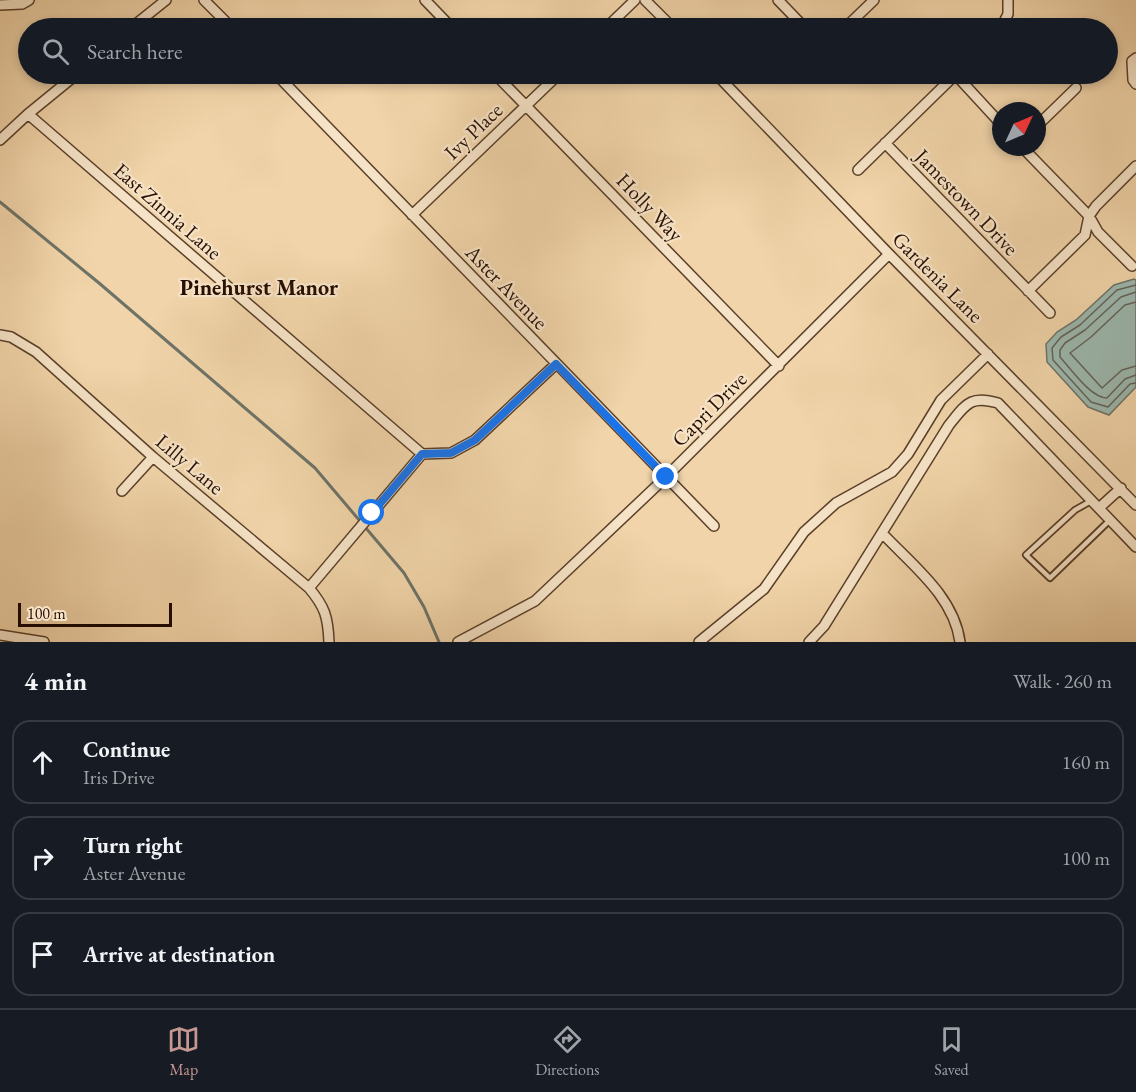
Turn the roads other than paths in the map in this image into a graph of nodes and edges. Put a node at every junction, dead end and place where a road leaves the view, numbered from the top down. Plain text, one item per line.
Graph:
1 (166, 0) edge
2 (204, 0) edge
3 (425, 0) edge
4 (636, 0) edge
5 (645, 0) edge
6 (778, 0) edge
7 (874, 0) edge
8 (1008, 0) edge
9 (25, 2) edge
10 (0, 5) edge
11 (144, 18) edge
12 (222, 18) edge
13 (442, 18) edge
14 (617, 18) edge
15 (663, 18) edge
16 (795, 18) edge
17 (855, 18) edge
18 (1006, 18) edge
19 (1136, 58) edge
20 (65, 84) edge
21 (286, 84) edge
22 (505, 84) edge
23 (549, 84) edge
24 (726, 84) edge
25 (946, 84) edge
26 (965, 84) edge
27 (1136, 84) edge
28 (1076, 88) dead end
29 (526, 106) junction
30 (28, 114) junction
31 (992, 114) edge
32 (1046, 117) edge
33 (0, 140) edge
34 (885, 143) junction
35 (1031, 156) edge
36 (1136, 166) edge
37 (858, 170) dead end
38 (412, 215) junction
39 (1089, 216) junction
40 (889, 254) junction
41 (1132, 266) dead end
42 (1028, 291) junction
43 (1050, 313) dead end
44 (0, 336) edge
45 (988, 354) junction
46 (556, 364) junction
47 (779, 366) junction
48 (422, 454) junction
49 (153, 457) junction
50 (666, 477) junction
51 (1121, 488) junction
52 (122, 491) dead end
53 (1095, 504) junction
54 (1136, 505) edge
55 (1110, 520) junction
56 (714, 526) dead end
57 (882, 533) junction
58 (1136, 547) edge
59 (309, 588) junction
60 (0, 635) edge
61 (44, 642) edge
62 (329, 642) edge
63 (458, 642) edge
64 (699, 642) edge
65 (809, 642) edge
66 (960, 642) edge

1 - 11 street
2 - 12 street
3 - 13 street
4 - 14 street
5 - 15 street
6 - 16 street
7 - 17 street
8 - 18 street
9 - 10 street
19 - 27 street
20 - 30 street
21 - 38 street, Aster Avenue
22 - 29 street, Holly Way
23 - 29 street, Ivy Place
24 - 40 street, Gardenia Lane
25 - 34 street
26 - 31 street
28 - 32 street
29 - 38 street, Ivy Place
29 - 47 street, Holly Way
30 - 33 street
30 - 48 street, East Zinnia Lane
34 - 37 street, Jamestown Drive
34 - 42 street, Jamestown Drive
35 - 39 street
36 - 39 street
38 - 46 street, Aster Avenue
39 - 41 street
39 - 42 street
40 - 45 street, Gardenia Lane
40 - 47 street, Capri Drive
42 - 43 street, Jamestown Drive
44 - 49 street, Lilly Lane
45 - 51 street, Gardenia Lane
45 - 64 street
46 - 48 street
46 - 50 street, Aster Avenue
47 - 50 street, Capri Drive
48 - 59 street
49 - 52 street
49 - 59 street, Lilly Lane
50 - 56 street, Aster Avenue
50 - 63 street, Capri Drive
51 - 53 street
51 - 54 street, Gardenia Lane
53 - 55 street
53 - 55 lane
53 - 57 street
55 - 58 street
57 - 65 street
57 - 66 street
59 - 62 street, Lilly Lane
60 - 61 street

